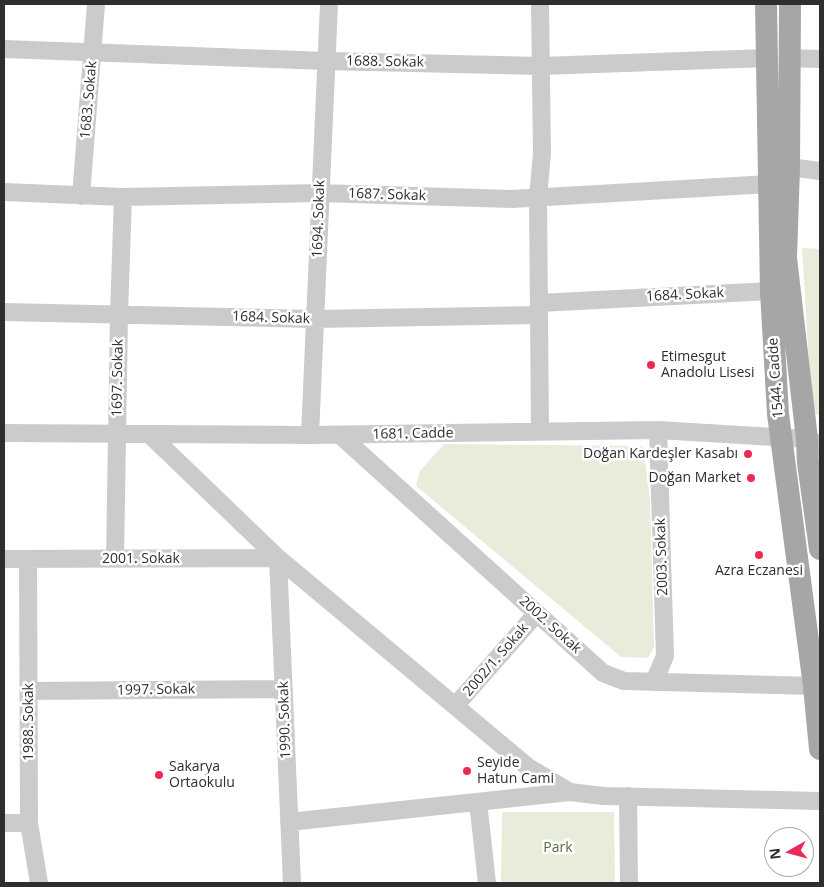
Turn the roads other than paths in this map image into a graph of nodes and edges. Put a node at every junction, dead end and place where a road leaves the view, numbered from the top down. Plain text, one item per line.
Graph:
1 (96, 4) edge
2 (329, 4) edge
3 (540, 4) edge
4 (766, 4) edge
5 (790, 4) edge
6 (4, 49) edge
7 (93, 52) junction
8 (767, 58) junction
9 (790, 58) junction
10 (820, 59) edge
11 (326, 61) junction
12 (541, 66) junction
13 (789, 167) junction
14 (820, 171) edge
15 (769, 184) junction
16 (4, 192) edge
17 (320, 193) junction
18 (81, 196) junction
19 (123, 197) junction
20 (538, 198) junction
21 (771, 290) junction
22 (539, 309) junction
23 (4, 312) edge
24 (119, 314) junction
25 (315, 319) junction
26 (658, 430) junction
27 (540, 432) junction
28 (4, 433) edge
29 (117, 434) junction
30 (149, 434) junction
31 (310, 435) junction
32 (340, 435) junction
33 (780, 437) junction
34 (814, 442) edge
35 (820, 549) edge
36 (278, 558) junction
37 (4, 559) edge
38 (115, 559) junction
39 (28, 560) junction
40 (537, 613) junction
41 (654, 682) junction
42 (814, 686) junction
43 (284, 689) junction
44 (29, 691) junction
45 (455, 706) junction
46 (820, 749) edge
47 (570, 792) junction
48 (628, 796) junction
49 (820, 801) edge
50 (478, 802) junction
51 (289, 822) junction
52 (4, 823) edge
53 (29, 823) junction
54 (39, 883) edge
55 (292, 883) edge
56 (487, 883) edge
57 (629, 883) edge

1 - 7 street, 1683. Sokak
2 - 11 street, 1694. Sokak
3 - 12 street
4 - 8 main road, 1544. Cadde
5 - 9 main road, 1544. Cadde
6 - 7 street, 1688. Sokak
7 - 11 street, 1688. Sokak
7 - 18 street, 1683. Sokak
8 - 12 street, 1688. Sokak
8 - 15 main road, 1544. Cadde
9 - 10 street
9 - 13 main road, 1544. Cadde
11 - 12 street, 1688. Sokak
11 - 17 street, 1694. Sokak
12 - 20 street
13 - 14 street
13 - 34 main road, 1544. Cadde
15 - 20 street, 1687. Sokak
15 - 21 main road, 1544. Cadde
16 - 18 street, 1687. Sokak
17 - 19 street, 1687. Sokak
17 - 20 street, 1687. Sokak
17 - 25 street, 1694. Sokak
18 - 19 street, 1687. Sokak
19 - 24 street, 1697. Sokak
20 - 22 street
21 - 22 street, 1684. Sokak
21 - 33 main road, 1544. Cadde
22 - 25 street, 1684. Sokak
22 - 27 street
23 - 24 street, 1684. Sokak
24 - 25 street, 1684. Sokak
24 - 29 street, 1697. Sokak
25 - 31 street, 1694. Sokak
26 - 27 street, 1681. Cadde
26 - 33 street, 1681. Cadde
26 - 41 street, 2003. Sokak
27 - 32 street, 1681. Cadde
28 - 29 street, 1681. Cadde
29 - 30 street, 1681. Cadde
29 - 38 street, 1697. Sokak
30 - 31 street, 1681. Cadde
30 - 36 street
31 - 32 street, 1681. Cadde
32 - 40 street, 2002. Sokak
33 - 34 street, 1681. Cadde
33 - 42 main road, 1544. Cadde
34 - 35 main road, 1544. Cadde
36 - 38 street, 2001. Sokak
36 - 43 street, 1990. Sokak
36 - 45 street
37 - 39 street, 2001. Sokak
38 - 39 street, 2001. Sokak
39 - 44 street, 1988. Sokak
40 - 41 street, 2002. Sokak
40 - 45 street, 2002/1. Sokak
41 - 42 street, 2002. Sokak
42 - 46 main road, 1544. Cadde
43 - 44 street, 1997. Sokak
43 - 51 street, 1990. Sokak
44 - 53 street, 1988. Sokak
45 - 47 street
47 - 48 street
47 - 50 street
48 - 49 street
48 - 57 street
50 - 51 street
50 - 56 street
51 - 55 street, 1990. Sokak
52 - 53 street
53 - 54 street, 1988. Sokak

